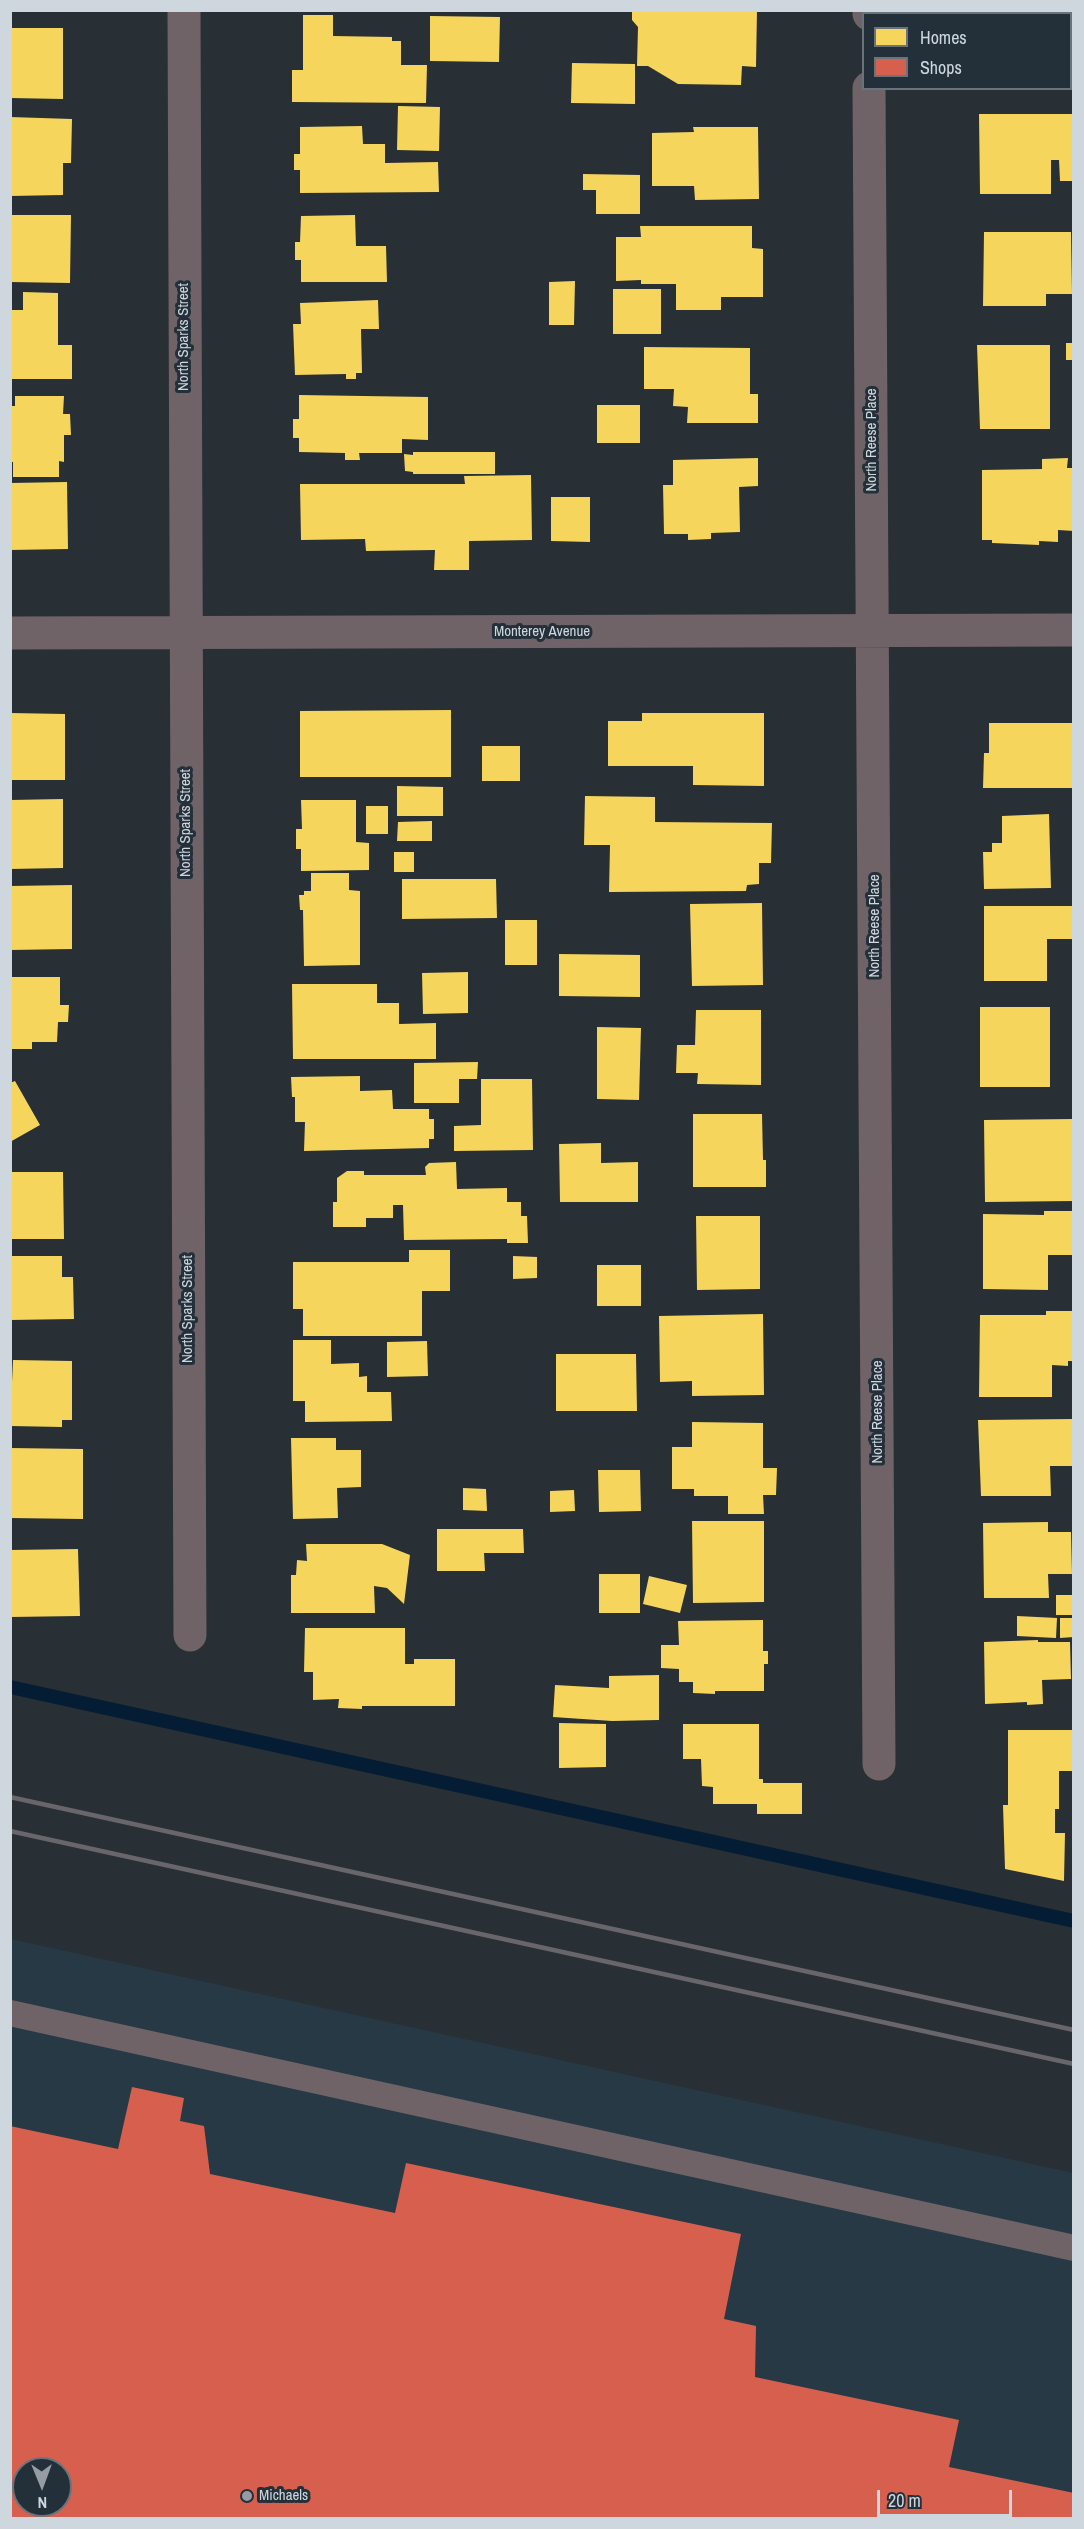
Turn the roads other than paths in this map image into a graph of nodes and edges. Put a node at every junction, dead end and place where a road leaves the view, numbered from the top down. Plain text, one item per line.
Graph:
1 (184, 10) edge
2 (869, 90) edge
3 (873, 630) junction
4 (1074, 630) edge
5 (10, 633) edge
6 (185, 634) junction
7 (190, 1635) dead end
8 (879, 1764) dead end
9 (10, 2013) edge
10 (1074, 2247) edge

1 - 6 street, North Sparks Street
2 - 3 street, North Reese Place
3 - 4 street, Monterey Avenue
3 - 6 street, Monterey Avenue
3 - 8 street, North Reese Place
5 - 6 street, Monterey Avenue
6 - 7 street, North Sparks Street
9 - 10 lane

